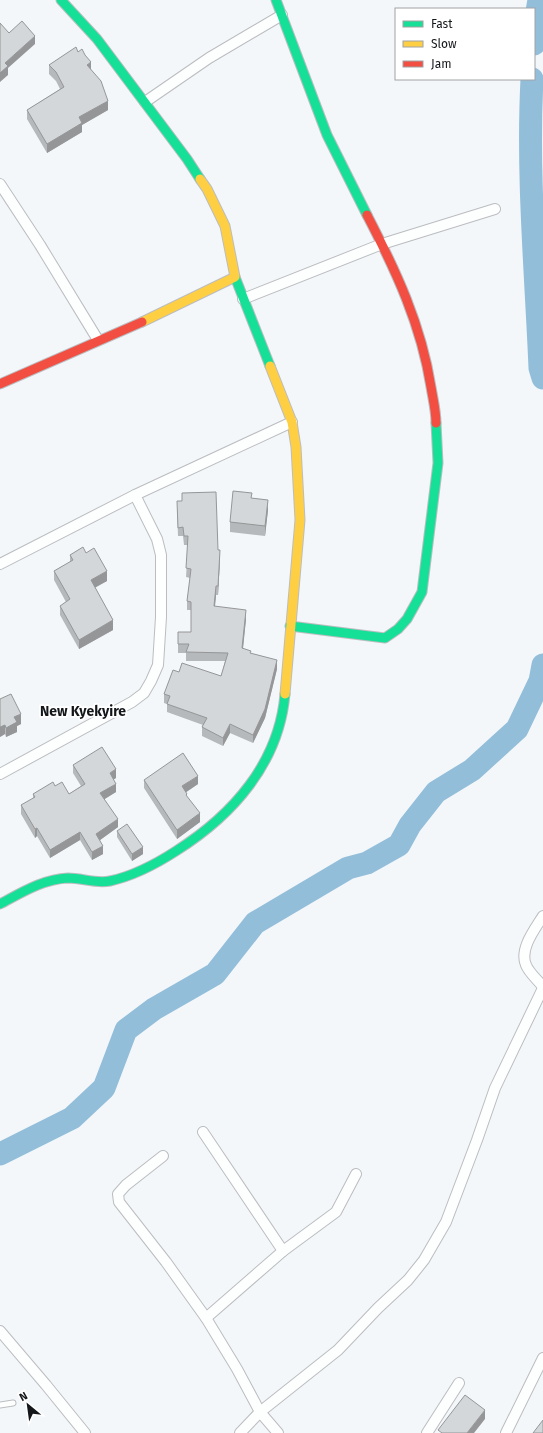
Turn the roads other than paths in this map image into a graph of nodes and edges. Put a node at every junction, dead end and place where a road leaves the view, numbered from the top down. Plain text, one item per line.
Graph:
1 (61, 0) edge
2 (276, 0) edge
3 (282, 15) junction
4 (145, 102) junction
5 (0, 185) edge
6 (495, 209) dead end
7 (382, 244) junction
8 (235, 277) junction
9 (243, 299) junction
10 (98, 340) junction
11 (0, 384) edge
12 (292, 422) junction
13 (135, 495) junction
14 (0, 564) edge
15 (290, 626) junction
16 (0, 774) edge
17 (0, 904) edge
18 (543, 916) edge
19 (543, 988) edge
20 (203, 1132) dead end
21 (163, 1156) dead end
22 (356, 1174) dead end
23 (283, 1251) junction
24 (206, 1318) junction
25 (0, 1332) edge
26 (543, 1358) edge
27 (459, 1383) dead end
28 (13, 1403) dead end
29 (0, 1405) edge
30 (260, 1412) junction
31 (85, 1433) edge
32 (240, 1433) edge
33 (278, 1433) edge
34 (427, 1433) edge
35 (506, 1433) edge

1 - 4 street
2 - 3 street
3 - 4 street
3 - 7 street
4 - 8 street
5 - 10 street
6 - 7 street
7 - 9 street
7 - 15 street
8 - 9 street
8 - 10 street
9 - 12 street
10 - 11 street
12 - 13 street
12 - 15 street
13 - 14 street
13 - 16 street
15 - 17 street
18 - 19 street
19 - 30 street
20 - 23 street
21 - 24 street
22 - 23 street
23 - 24 street
24 - 30 street
25 - 31 street
26 - 35 street
27 - 34 street
28 - 29 lane
30 - 32 street
30 - 33 street

